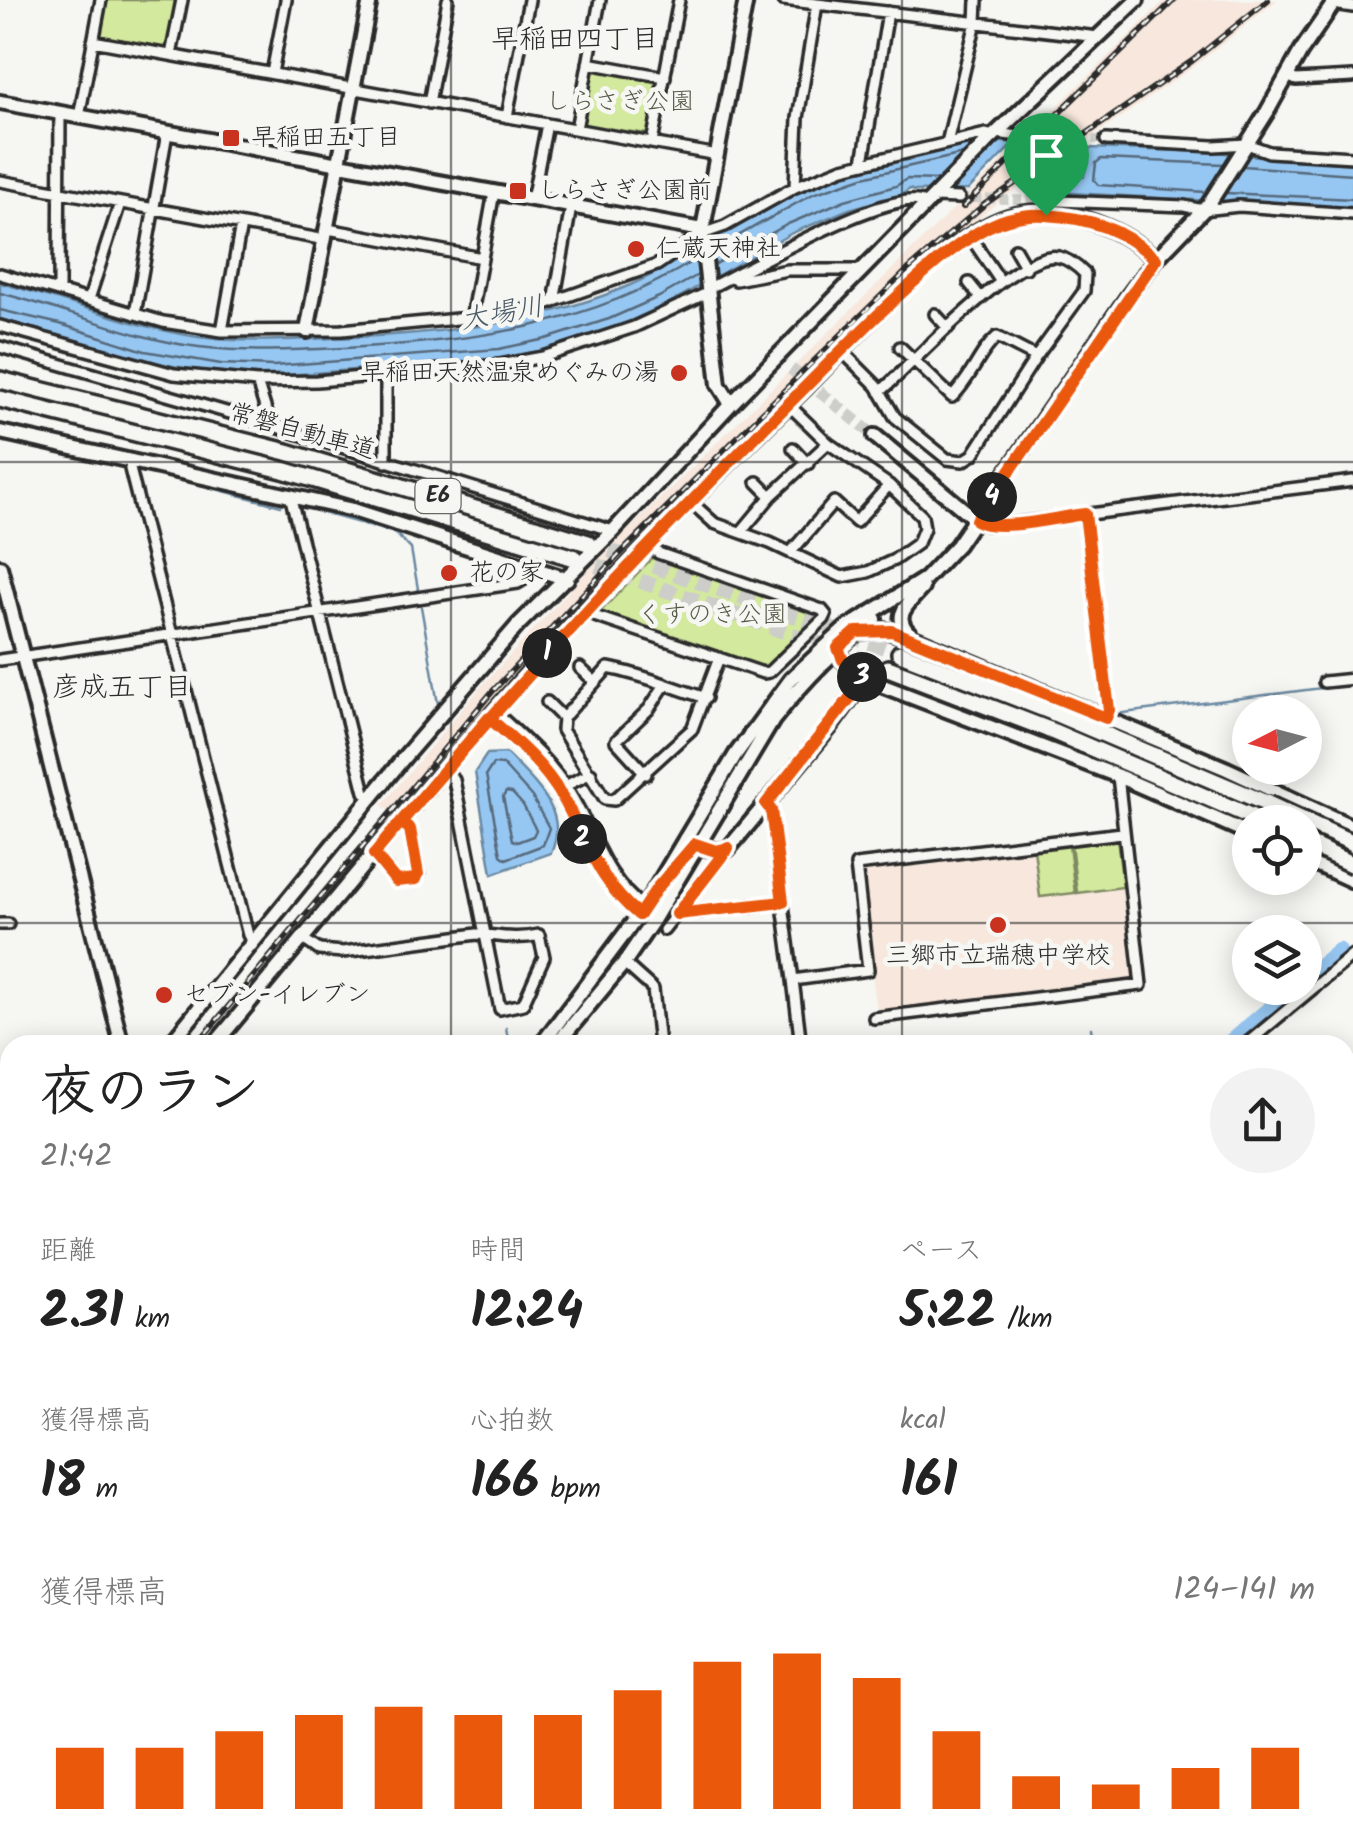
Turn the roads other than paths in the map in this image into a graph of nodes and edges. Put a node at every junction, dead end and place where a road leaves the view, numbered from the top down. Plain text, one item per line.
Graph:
1 (101, 0) edge
2 (182, 0) edge
3 (286, 0) edge
4 (370, 0) edge
5 (448, 0) edge
6 (529, 0) edge
7 (600, 0) edge
8 (679, 0) edge
9 (746, 0) edge
10 (783, 0) edge
11 (977, 0) edge
12 (1137, 0) edge
13 (1334, 2) edge
14 (817, 4) junction
15 (1353, 7) edge
16 (888, 12) junction
17 (976, 22) junction
18 (1100, 37) junction
19 (92, 42) junction
20 (172, 55) junction
21 (588, 63) junction
22 (272, 74) junction
23 (1287, 76) junction
24 (665, 77) junction
25 (1353, 77) edge
26 (353, 89) junction
27 (0, 102) edge
28 (429, 103) junction
29 (60, 114) junction
30 (508, 116) junction
31 (78, 117) junction
32 (546, 124) junction
33 (576, 129) junction
34 (167, 133) junction
35 (993, 136) junction
36 (1025, 137) tunnel mouth
37 (1106, 140) tunnel mouth
38 (652, 143) junction
39 (947, 143) junction
40 (1245, 148) junction
41 (716, 155) junction
42 (1353, 157) edge
43 (863, 162) junction
44 (339, 164) junction
45 (0, 181) edge
46 (795, 187) junction
47 (59, 192) junction
48 (494, 192) junction
49 (933, 198) junction
50 (959, 198) tunnel mouth
51 (532, 200) junction
52 (1059, 201) tunnel mouth
53 (120, 202) junction
54 (571, 207) junction
55 (1205, 208) junction
56 (154, 209) junction
57 (1353, 214) edge
58 (241, 225) junction
59 (326, 235) junction
60 (702, 235) junction
61 (970, 236) junction
62 (1015, 249) dead end
63 (482, 258) junction
64 (1156, 259) junction
65 (1026, 268) junction
66 (862, 270) junction
67 (0, 274) edge
68 (724, 282) junction
69 (1001, 282) junction
70 (969, 283) dead end
71 (707, 289) junction
72 (59, 290) junction
73 (981, 298) junction
74 (89, 300) junction
75 (554, 302) junction
76 (135, 314) junction
77 (935, 314) dead end
78 (471, 319) junction
79 (0, 326) edge
80 (948, 328) junction
81 (222, 331) junction
82 (308, 331) junction
83 (0, 347) edge
84 (900, 347) dead end
85 (842, 351) junction
86 (100, 353) junction
87 (778, 358) junction
88 (1036, 358) junction
89 (914, 360) junction
90 (791, 369) tunnel mouth
91 (104, 375) junction
92 (386, 377) junction
93 (0, 380) edge
94 (257, 382) junction
95 (880, 392) junction
96 (0, 399) edge
97 (732, 404) junction
98 (788, 404) junction
99 (272, 426) junction
100 (0, 432) edge
101 (875, 436) tunnel mouth
102 (828, 443) junction
103 (793, 448) dead end
104 (132, 460) junction
105 (386, 462) junction
106 (808, 464) junction
107 (1353, 481) edge
108 (757, 482) dead end
109 (888, 485) junction
110 (290, 495) junction
111 (770, 496) junction
112 (691, 502) junction
113 (1085, 514) junction
114 (976, 520) junction
115 (614, 531) junction
116 (742, 532) junction
117 (588, 543) tunnel mouth
118 (649, 545) junction
119 (958, 545) junction
120 (791, 552) junction
121 (575, 558) tunnel mouth
122 (530, 565) junction
123 (0, 567) edge
124 (567, 578) junction
125 (922, 588) junction
126 (588, 609) junction
127 (318, 611) junction
128 (856, 632) junction
129 (171, 633) junction
130 (914, 638) junction
131 (836, 643) junction
132 (900, 653) tunnel mouth
133 (23, 656) junction
134 (718, 658) junction
135 (0, 660) edge
136 (580, 668) dead end
137 (888, 668) tunnel mouth
138 (865, 679) junction
139 (1353, 679) edge
140 (595, 682) junction
141 (1324, 682) dead end
142 (664, 686) junction
143 (706, 698) junction
144 (548, 702) dead end
145 (492, 715) junction
146 (563, 718) junction
147 (1106, 718) junction
148 (443, 771) junction
149 (592, 773) junction
150 (646, 774) junction
151 (1118, 776) junction
152 (565, 786) junction
153 (371, 798) junction
154 (766, 804) junction
155 (1232, 814) edge
156 (1232, 817) edge
157 (1339, 821) junction
158 (401, 822) junction
159 (1353, 827) edge
160 (1122, 833) junction
161 (1353, 844) edge
162 (701, 845) junction
163 (728, 848) junction
164 (1322, 850) edge
165 (374, 854) junction
166 (1322, 858) edge
167 (1353, 865) edge
168 (1322, 866) edge
169 (1353, 880) edge
170 (657, 888) junction
171 (783, 902) junction
172 (642, 912) junction
173 (677, 914) junction
174 (664, 930) dead end
175 (484, 935) junction
176 (303, 939) junction
177 (254, 940) junction
178 (1353, 956) edge
179 (624, 962) junction
180 (793, 980) junction
181 (874, 1018) dead end
182 (119, 1035) edge
183 (177, 1035) edge
184 (222, 1035) edge
185 (549, 1035) edge
186 (564, 1035) edge
187 (658, 1035) edge
188 (800, 1035) edge
189 (1257, 1035) edge

1 - 19 street
2 - 20 street
3 - 22 street
4 - 26 street
5 - 28 street
6 - 30 street
7 - 21 street
8 - 24 street
9 - 41 street
10 - 14 street
11 - 17 street
12 - 18 street
13 - 15 street
13 - 23 street
14 - 16 street
14 - 46 street
16 - 17 street
16 - 43 street
17 - 18 street
17 - 39 street
18 - 35 street
19 - 20 street
19 - 31 street
20 - 22 street
21 - 24 street
21 - 33 street
22 - 26 street
23 - 25 street
23 - 40 street
24 - 38 street
26 - 28 street
26 - 44 street
27 - 29 street
28 - 30 street
29 - 31 street
29 - 47 street
30 - 32 street
31 - 34 street
32 - 33 street
32 - 51 street
33 - 38 street
34 - 44 street
34 - 56 street
35 - 36 street
35 - 39 street
35 - 49 street
37 - 40 street
38 - 41 street
39 - 43 street
40 - 42 street
40 - 55 street
41 - 60 street
43 - 46 street
44 - 48 street
44 - 59 street
45 - 47 street
46 - 60 street
47 - 53 street
47 - 72 street
48 - 51 street
48 - 63 street
49 - 50 street
49 - 66 street
49 - 68 street
51 - 54 street
52 - 55 street
53 - 56 street
53 - 74 street
54 - 60 street
54 - 75 street
55 - 57 street
55 - 64 street
56 - 58 street
56 - 76 street
58 - 59 street
58 - 81 street
59 - 63 street
59 - 82 street
60 - 71 street
60 - 75 street
61 - 64 street
61 - 69 street
61 - 85 street
62 - 65 street
63 - 78 street
64 - 114 street
65 - 69 street
65 - 88 street
66 - 68 street
66 - 87 street
67 - 72 street
68 - 71 street
69 - 73 street
70 - 73 street
71 - 92 street
71 - 97 street
72 - 74 street
73 - 80 street
74 - 76 street
75 - 78 street
76 - 81 street
77 - 80 street
78 - 82 street
79 - 86 street
80 - 89 street
81 - 82 street
83 - 91 street
84 - 89 street
85 - 95 street
85 - 98 street
86 - 91 street
86 - 94 street
87 - 90 street
87 - 97 street
88 - 89 street
88 - 95 street
89 - 95 street
91 - 99 street
92 - 94 street
92 - 105 street
93 - 117 highway, 常磐自動車道 / E6
94 - 99 street
96 - 121 highway, 常磐自動車道 / E6
97 - 115 street
98 - 102 street
98 - 112 street
99 - 105 street
100 - 104 street
101 - 114 street
102 - 106 street
102 - 109 street
103 - 106 street
104 - 110 street
104 - 129 street
105 - 115 street
106 - 111 street
107 - 113 street
108 - 111 street
109 - 120 street
109 - 120 street
110 - 122 street
110 - 127 street
111 - 116 street
112 - 116 street
112 - 118 street
113 - 114 street
113 - 147 street
114 - 119 street
115 - 124 street
116 - 120 street
118 - 126 street
118 - 134 street
119 - 125 street
119 - 131 street
122 - 124 street
122 - 127 street
123 - 133 street
124 - 153 street
125 - 128 street
125 - 130 street
126 - 134 street
126 - 145 street
127 - 129 street
127 - 153 street
128 - 130 street
128 - 131 street
129 - 133 street
129 - 177 street
130 - 147 street
131 - 138 street
131 - 162 street
131 - 170 street
132 - 161 highway, bridge
133 - 135 street
133 - 182 street
134 - 143 street
136 - 140 street
137 - 155 highway
138 - 151 street
138 - 154 street
139 - 141 street
140 - 142 street
140 - 146 street
142 - 143 street
142 - 150 street
143 - 150 street
144 - 146 street
145 - 148 street
145 - 152 street
145 - 172 street
146 - 149 street
147 - 157 street
148 - 158 street
148 - 175 street
149 - 150 street
149 - 152 street
151 - 156 street
151 - 160 street
152 - 172 street
153 - 177 street
154 - 163 street
154 - 171 street
157 - 159 street
157 - 166 street
158 - 165 street
158 - 165 street
160 - 180 street
160 - 181 street
162 - 163 street
162 - 170 street
162 - 179 street
163 - 173 street
164 - 167 highway, bridge
165 - 176 street
168 - 169 street
170 - 172 street
171 - 173 street
171 - 180 street
172 - 185 street
173 - 174 street
175 - 175 street
175 - 176 street
176 - 184 street
177 - 183 street
178 - 189 street
179 - 186 street
179 - 187 street
180 - 188 street

